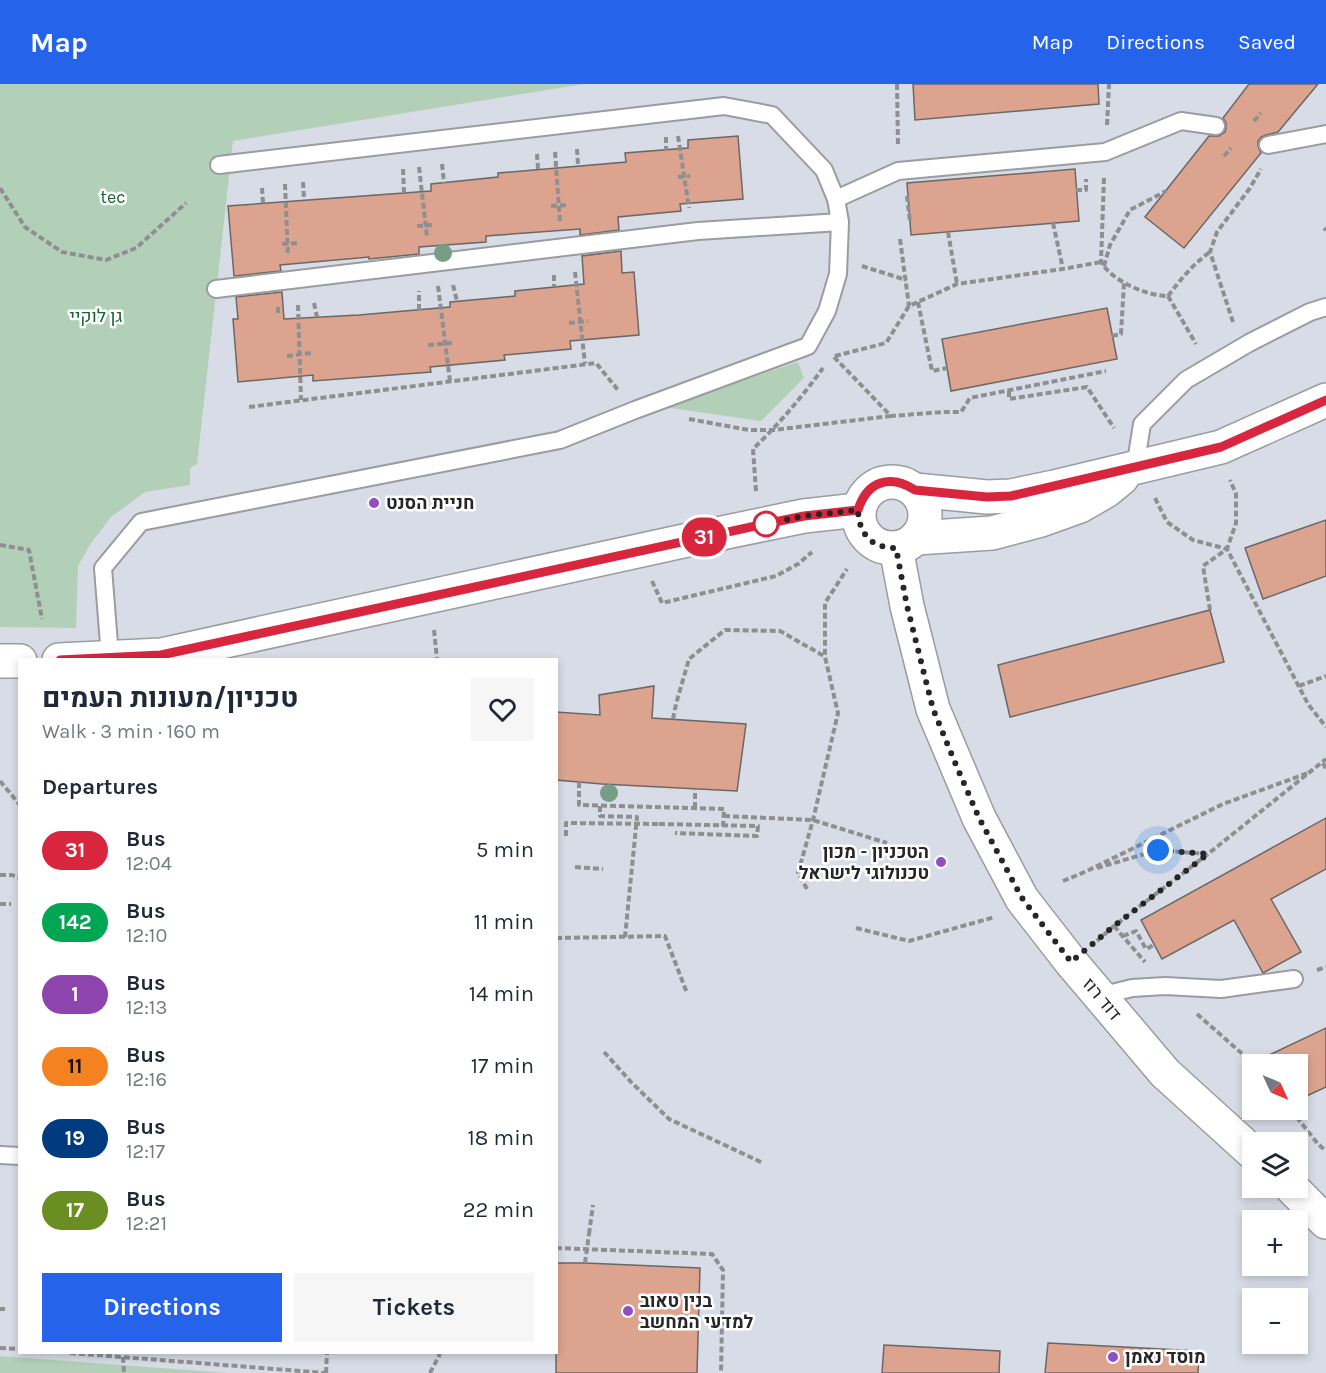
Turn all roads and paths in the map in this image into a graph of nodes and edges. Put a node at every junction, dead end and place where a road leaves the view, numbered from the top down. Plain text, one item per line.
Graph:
1 (897, 84) edge
2 (1109, 84) edge
3 (1216, 126) dead end
4 (678, 132) dead end
5 (1326, 134) edge
6 (577, 146) dead end
7 (555, 148) dead end
8 (537, 151) dead end
9 (1105, 152) junction
10 (1267, 153) joint
11 (441, 163) dead end
12 (219, 165) dead end
13 (578, 165) dead end
14 (419, 166) dead end
15 (403, 169) dead end
16 (538, 170) dead end
17 (898, 171) junction
18 (1104, 174) dead end
19 (684, 176) junction
20 (690, 176) dead end
21 (678, 177) dead end
22 (303, 182) dead end
23 (444, 183) dead end
24 (285, 184) dead end
25 (0, 188) edge
26 (262, 188) dead end
27 (1076, 190) dead end
28 (1086, 190) dead end
29 (1166, 190) dead end
30 (404, 193) dead end
31 (687, 195) dead end
32 (907, 196) dead end
33 (836, 199) junction
34 (304, 200) dead end
35 (186, 203) dead end
36 (263, 203) dead end
37 (560, 205) junction
38 (566, 205) dead end
39 (551, 206) dead end
40 (560, 218) dead end
41 (840, 222) junction
42 (910, 222) dead end
43 (1053, 223) dead end
44 (434, 225) dead end
45 (417, 226) dead end
46 (426, 226) junction
47 (948, 232) dead end
48 (427, 237) dead end
49 (900, 239) dead end
50 (297, 243) dead end
51 (285, 244) junction
52 (1210, 252) junction
53 (854, 264) dead end
54 (1102, 264) junction
55 (289, 267) dead end
56 (575, 268) dead end
57 (1063, 269) junction
58 (553, 271) dead end
59 (906, 280) junction
60 (1124, 283) junction
61 (453, 284) dead end
62 (957, 284) junction
63 (438, 285) dead end
64 (554, 287) dead end
65 (419, 288) dead end
66 (216, 289) dead end
67 (1168, 296) junction
68 (313, 299) dead end
69 (298, 301) dead end
70 (457, 301) dead end
71 (918, 302) junction
72 (909, 306) junction
73 (1326, 307) edge
74 (418, 310) dead end
75 (317, 317) dead end
76 (588, 321) dead end
77 (580, 322) junction
78 (569, 323) dead end
79 (1233, 323) dead end
80 (1112, 336) dead end
81 (453, 343) dead end
82 (445, 344) junction
83 (428, 345) dead end
84 (1197, 346) dead end
85 (311, 353) dead end
86 (300, 354) junction
87 (287, 356) dead end
88 (585, 364) junction
89 (823, 368) dead end
90 (947, 369) dead end
91 (1106, 371) dead end
92 (450, 381) junction
93 (619, 391) dead end
94 (1009, 391) junction
95 (301, 400) junction
96 (1326, 400) edge
97 (249, 407) dead end
98 (891, 416) junction
99 (686, 419) dead end
100 (1114, 428) dead end
101 (773, 430) junction
102 (1135, 468) junction
103 (1229, 476) dead end
104 (915, 490) junction
105 (756, 491) dead end
106 (1154, 494) dead end
107 (858, 510) junction
108 (906, 543) junction
109 (0, 545) edge
110 (1227, 549) junction
111 (812, 552) dead end
112 (847, 569) dead end
113 (652, 580) dead end
114 (1210, 610) dead end
115 (42, 619) dead end
116 (434, 629) dead end
117 (109, 657) junction
118 (825, 657) junction
119 (92, 658) edge
120 (437, 658) edge
121 (0, 661) edge
122 (18, 661) edge
123 (1326, 676) edge
124 (1299, 686) junction
125 (673, 719) dead end
126 (1326, 727) edge
127 (1324, 761) edge
128 (1326, 769) edge
129 (1312, 772) junction
130 (0, 781) edge
131 (579, 782) dead end
132 (695, 789) dead end
133 (18, 803) edge
134 (600, 806) junction
135 (695, 808) junction
136 (724, 816) junction
137 (813, 820) junction
138 (723, 826) junction
139 (675, 833) dead end
140 (566, 836) dead end
141 (887, 843) dead end
142 (1208, 854) junction
143 (575, 867) dead end
144 (603, 869) dead end
145 (1087, 872) junction
146 (0, 875) edge
147 (18, 877) edge
148 (1063, 881) dead end
149 (807, 889) dead end
150 (0, 904) edge
151 (11, 904) dead end
152 (995, 916) dead end
153 (856, 928) dead end
154 (1123, 936) dead end
155 (625, 937) junction
156 (558, 938) edge
157 (1154, 945) dead end
158 (1071, 962) junction
159 (1294, 979) dead end
160 (687, 993) dead end
161 (1100, 996) junction
162 (604, 1053) dead end
163 (1299, 1120) edge
164 (1242, 1143) edge
165 (1326, 1151) edge
166 (0, 1155) edge
167 (18, 1156) edge
168 (763, 1163) dead end
169 (1302, 1198) edge
170 (593, 1205) dead end
171 (1326, 1222) edge
172 (558, 1248) edge
173 (587, 1248) junction
174 (619, 1249) dead end
175 (585, 1263) dead end
176 (0, 1348) edge
177 (18, 1349) edge
178 (83, 1354) edge
179 (170, 1354) edge
180 (327, 1354) edge
181 (440, 1354) dead end
182 (123, 1357) junction
183 (169, 1361) junction
184 (266, 1370) edge
185 (124, 1373) edge
186 (327, 1373) edge
187 (430, 1373) edge
188 (721, 1373) edge

1 - 17 path
2 - 9 path
3 - 9 lane
4 - 19 path
5 - 10 lane
6 - 13 path
7 - 37 path
8 - 16 path
9 - 17 lane
10 - 52 path
11 - 23 path
12 - 33 lane
14 - 46 path
15 - 30 path
17 - 33 lane
18 - 54 path
19 - 20 path
19 - 21 path
19 - 31 path
22 - 34 path
24 - 51 path
25 - 35 path
26 - 36 path
27 - 28 path
29 - 54 path
32 - 42 path
33 - 41 lane
37 - 38 path
37 - 39 path
37 - 40 path
41 - 66 lane
41 - 117 lane
43 - 57 path
44 - 46 path
45 - 46 path
46 - 48 path
47 - 62 path
49 - 59 path
50 - 51 path
51 - 55 path
52 - 67 path
52 - 79 path
53 - 59 path
54 - 57 path
54 - 60 path
56 - 77 path
57 - 62 path
58 - 64 path
59 - 72 path
60 - 67 path
60 - 80 path
61 - 70 path
62 - 71 path
63 - 82 path
65 - 74 path
67 - 84 path
68 - 75 path
69 - 86 path
71 - 72 path
71 - 90 path
72 - 98 path
73 - 102 lane
76 - 77 path
77 - 78 path
77 - 88 path
81 - 82 path
82 - 83 path
82 - 92 path
85 - 86 path
86 - 87 path
86 - 95 path
88 - 92 path
88 - 93 path
89 - 101 path
91 - 94 path
92 - 95 path
94 - 98 path
94 - 100 path
95 - 97 path
96 - 102 street
98 - 101 path
99 - 101 path
101 - 105 path
102 - 104 street
102 - 108 street
103 - 110 path
104 - 107 street
104 - 108 street
106 - 110 path
107 - 108 street
107 - 117 street
108 - 158 street, דוד רוז
109 - 115 path
110 - 114 path
110 - 124 path
111 - 113 path
112 - 118 path
116 - 120 path
117 - 119 street
118 - 125 path
118 - 137 path
121 - 122 street
123 - 124 path
124 - 126 path
127 - 128 path
127 - 129 path
129 - 142 path
129 - 145 path
130 - 133 path
131 - 134 path
132 - 135 path
134 - 135 path
134 - 155 path
135 - 136 path
136 - 137 path
136 - 138 path
137 - 141 path
137 - 149 path
138 - 139 path
138 - 140 path, bridge
142 - 145 path
142 - 158 path
143 - 144 path
145 - 148 path
146 - 147 path
150 - 151 path
152 - 153 path
154 - 157 path
155 - 156 path
155 - 160 path
158 - 161 street, דוד רוז
159 - 161 lane
161 - 164 street, דוד רוז
162 - 168 path
163 - 165 path
166 - 167 lane
169 - 171 street
170 - 173 path, bridge
172 - 188 path
173 - 174 path
173 - 175 path, bridge
176 - 177 path
178 - 182 path
179 - 183 path
180 - 186 path
181 - 187 path
182 - 183 path
182 - 185 path
183 - 184 path
184 - 186 path

